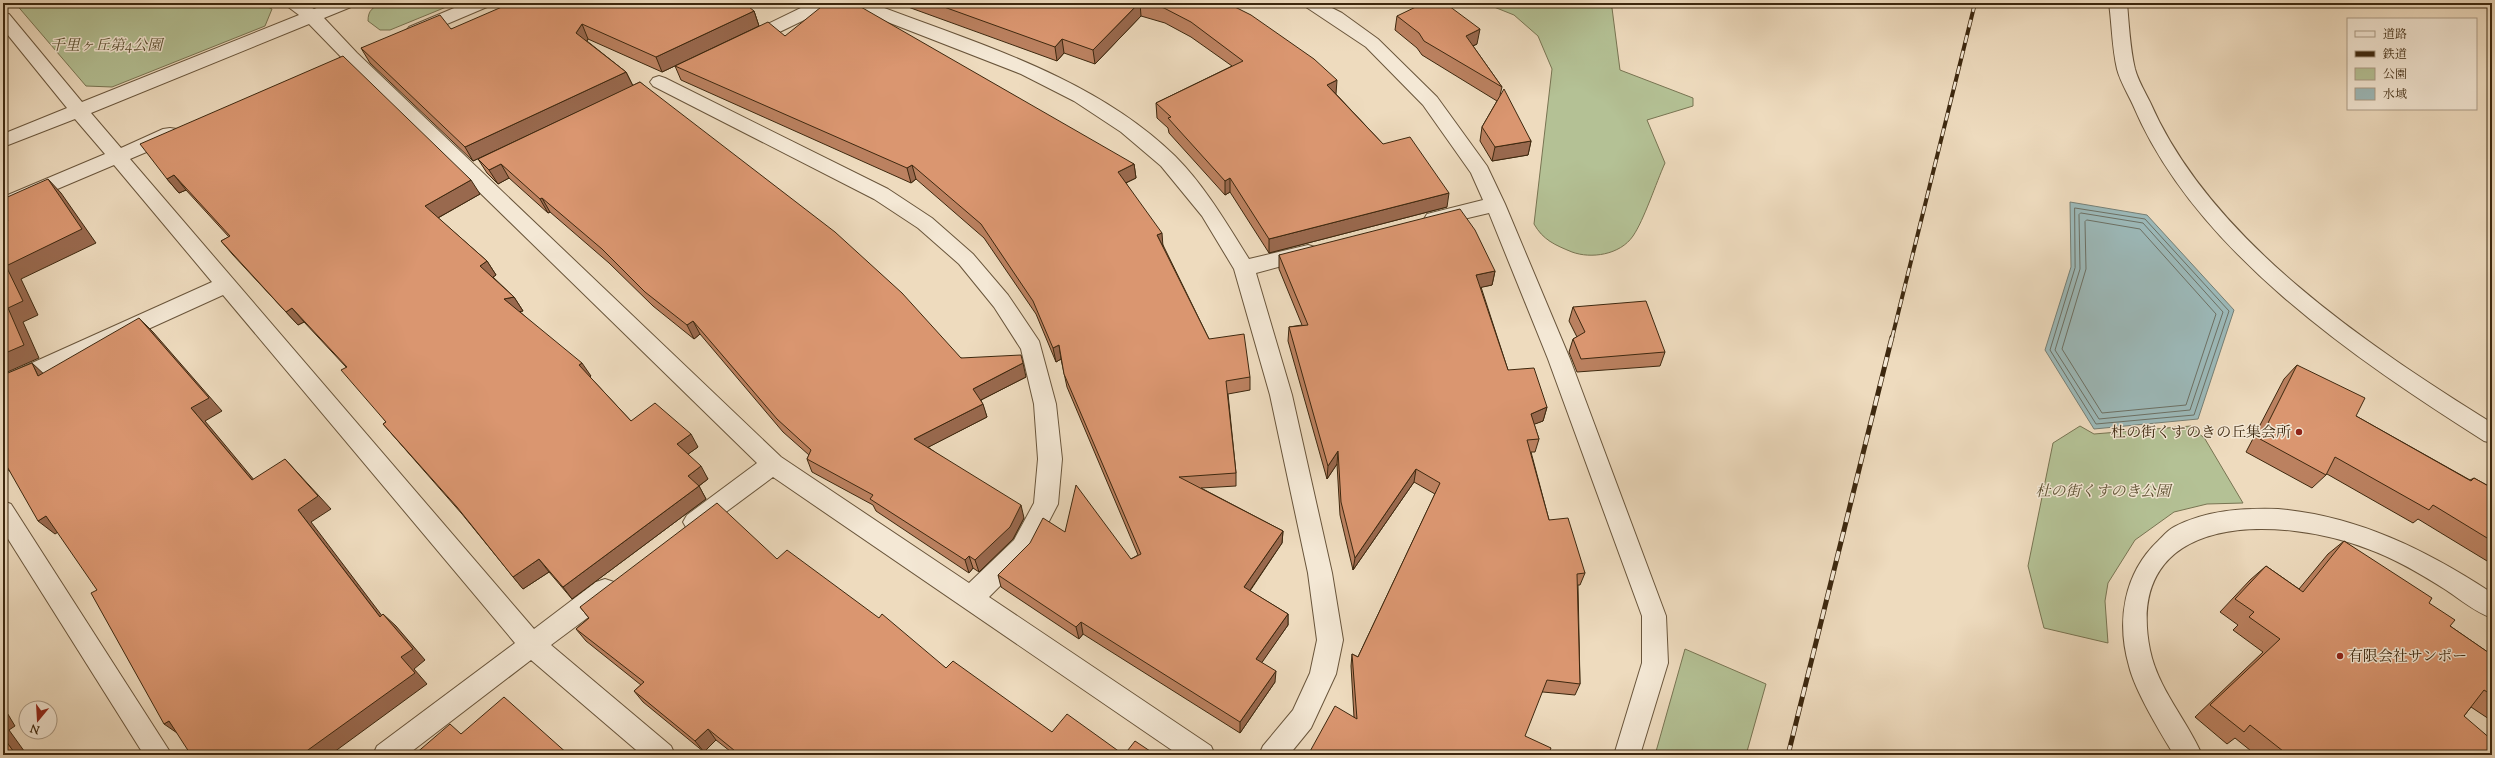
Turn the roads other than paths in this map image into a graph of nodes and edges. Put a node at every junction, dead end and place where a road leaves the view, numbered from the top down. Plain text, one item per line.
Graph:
1 (292, 3) edge
2 (345, 3) edge
3 (481, 3) edge
4 (825, 3) edge
5 (855, 3) edge
6 (1309, 3) edge
7 (2118, 3) edge
8 (312, 16) junction
9 (5, 23) edge
10 (402, 36) edge
11 (731, 48) edge
12 (681, 72) edge
13 (78, 110) junction
14 (184, 128) edge
15 (3, 141) edge
16 (118, 156) junction
17 (1495, 204) junction
18 (3, 205) edge
19 (1419, 223) edge
20 (1328, 247) edge
21 (1244, 268) junction
22 (226, 284) junction
23 (3, 386) edge
24 (2492, 434) edge
25 (773, 464) junction
26 (3, 511) edge
27 (678, 535) edge
28 (621, 578) edge
29 (972, 597) junction
30 (2492, 607) edge
31 (532, 645) junction
32 (159, 755) edge
33 (386, 755) edge
34 (662, 755) edge
35 (1202, 755) edge
36 (1272, 755) edge
37 (1627, 755) edge
38 (2189, 755) edge

1 - 8 street
2 - 8 street
3 - 10 street
4 - 11 street
5 - 21 street
6 - 17 street
7 - 24 street
8 - 13 street
8 - 25 street
9 - 13 street
12 - 29 street
13 - 15 street
13 - 16 street
14 - 16 street
16 - 18 street
16 - 22 street
17 - 19 street
17 - 37 street
20 - 21 street
21 - 36 street
22 - 23 street
22 - 31 street
25 - 27 street
25 - 29 street
26 - 32 street
28 - 31 street
29 - 35 street
30 - 38 street
31 - 33 street
31 - 34 street

